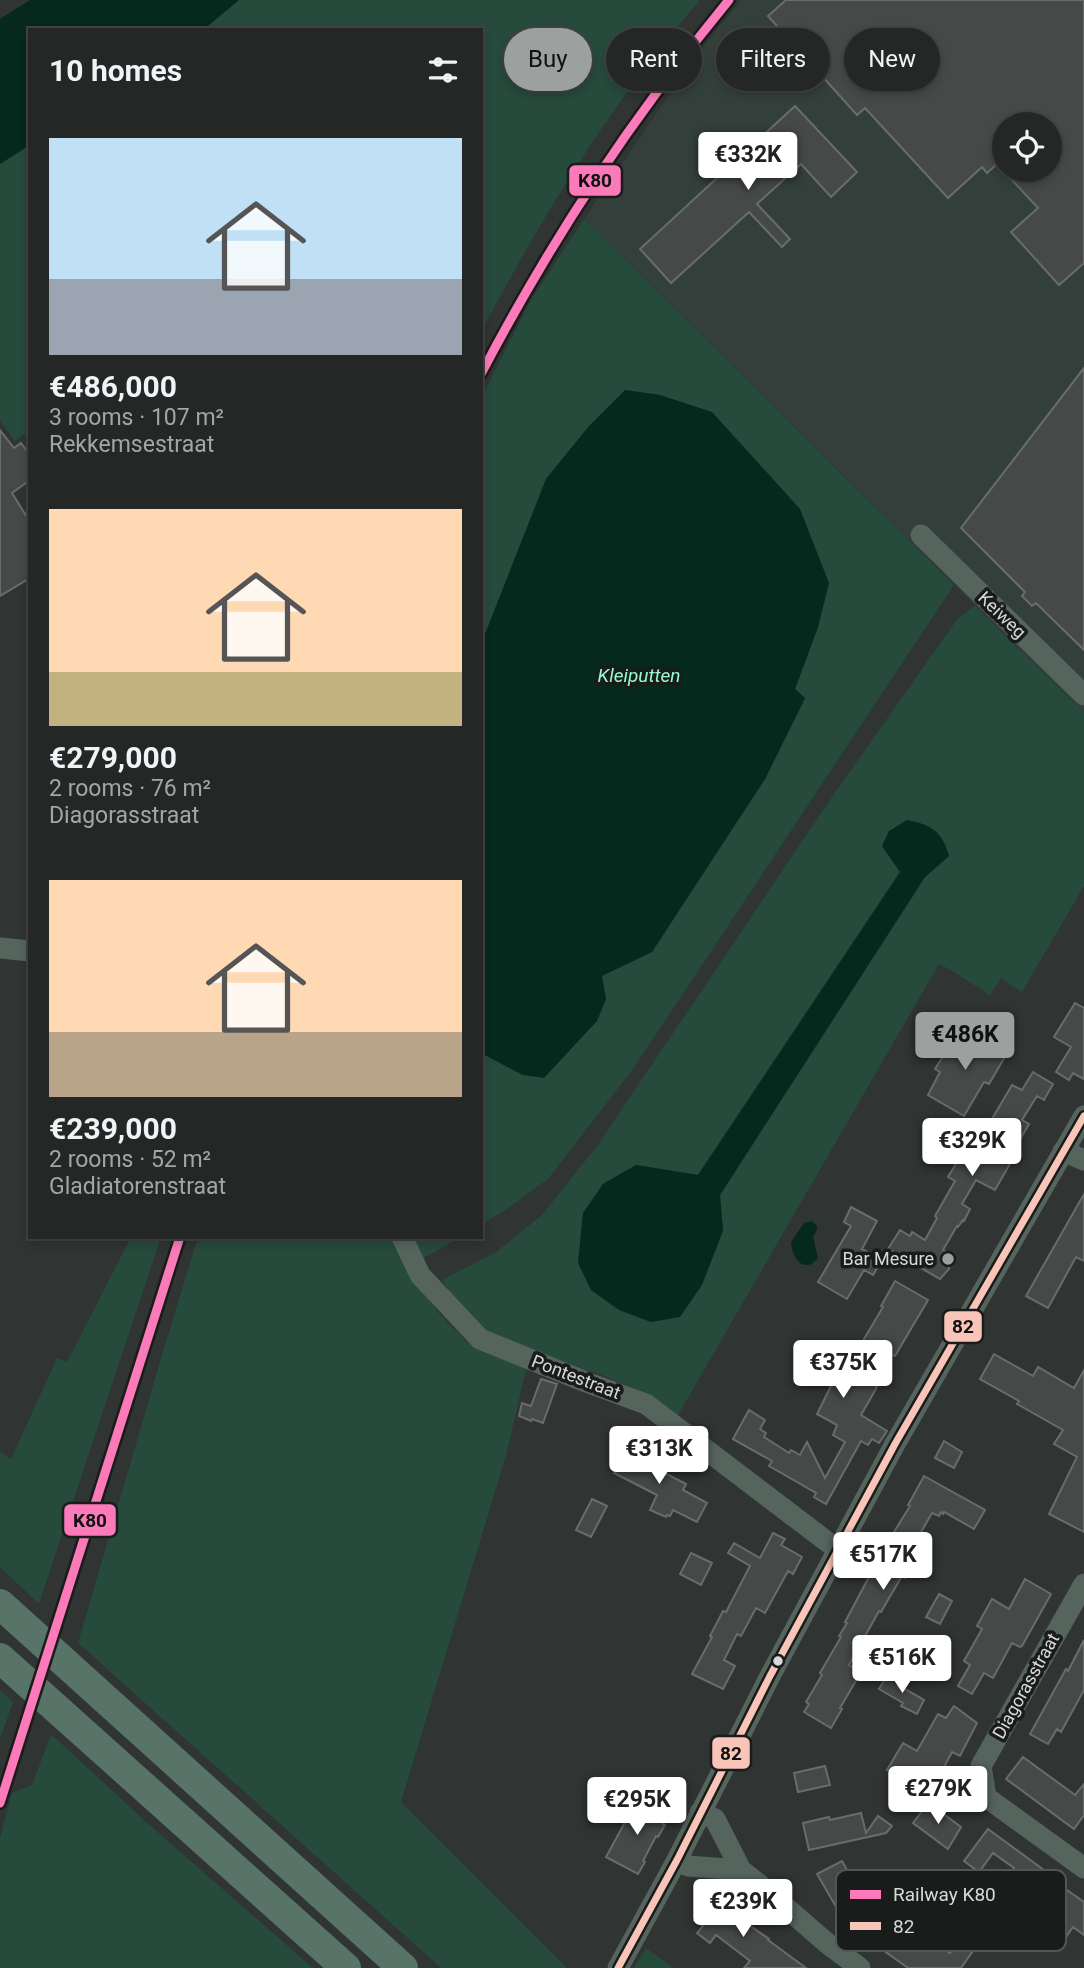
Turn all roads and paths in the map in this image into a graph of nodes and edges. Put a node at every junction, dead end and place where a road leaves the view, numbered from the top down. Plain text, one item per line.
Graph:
1 (921, 535) dead end
2 (1084, 695) edge
3 (0, 948) edge
4 (28, 951) edge
5 (1084, 1116) edge
6 (1073, 1145) edge
7 (1084, 1160) edge
8 (403, 1239) edge
9 (838, 1550) junction
10 (1084, 1584) edge
11 (0, 1604) edge
12 (0, 1658) edge
13 (700, 1812) junction
14 (677, 1860) junction
15 (1084, 1868) edge
16 (741, 1870) junction
17 (836, 1950) edge
18 (837, 1951) edge
19 (346, 1968) edge
20 (403, 1968) edge
21 (618, 1968) edge
22 (860, 1968) edge

1 - 2 street, Keiweg
3 - 4 street
5 - 6 street
6 - 7 street
6 - 9 street
8 - 9 street, Pontestraat
9 - 13 street
10 - 15 street, Diagorasstraat
11 - 20 highway
12 - 19 highway
13 - 14 street
13 - 16 street
14 - 16 street
14 - 21 street
16 - 17 street
18 - 22 street

